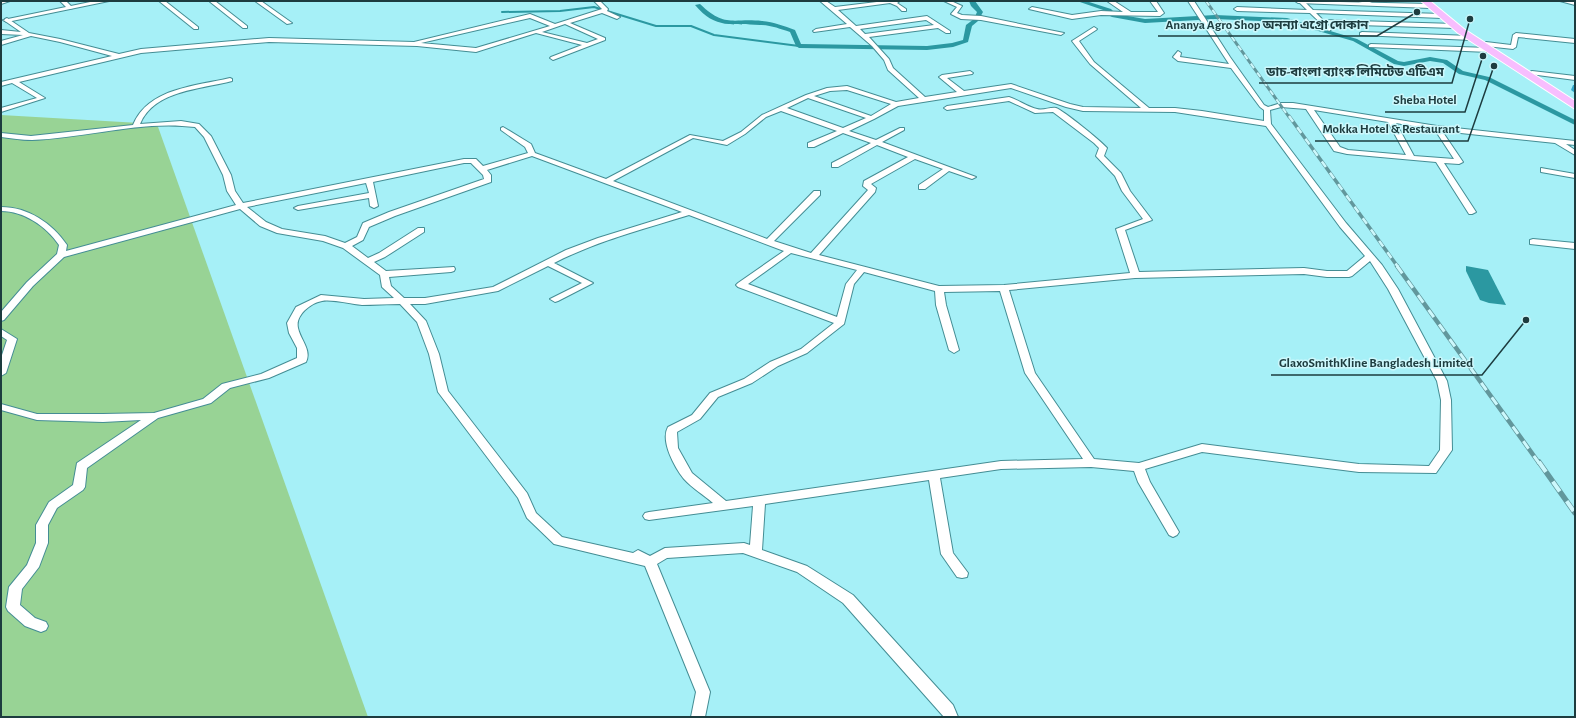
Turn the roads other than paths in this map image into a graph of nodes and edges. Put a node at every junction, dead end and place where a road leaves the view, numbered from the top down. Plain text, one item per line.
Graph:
1 (7, 1) edge
2 (63, 1) edge
3 (106, 1) edge
4 (162, 1) edge
5 (212, 1) edge
6 (258, 1) edge
7 (596, 1) edge
8 (822, 1) edge
9 (840, 1) edge
10 (947, 1) edge
11 (1110, 1) edge
12 (1153, 1) edge
13 (1191, 1) edge
14 (1298, 1) edge
15 (1301, 1) edge
16 (1358, 1) edge
17 (1563, 1) edge
18 (1, 2) edge
19 (891, 2) edge
20 (898, 3) edge
21 (1368, 3) junction
22 (1429, 3) edge
23 (1575, 3) edge
24 (849, 7) junction
25 (70, 8) junction
26 (834, 9) junction
27 (1032, 9) dead end
28 (1237, 9) dead end
29 (605, 10) junction
30 (904, 10) dead end
31 (1312, 11) junction
32 (840, 14) junction
33 (1131, 14) junction
34 (1442, 16) junction
35 (617, 17) dead end
36 (8, 20) joint
37 (288, 22) dead end
38 (1322, 22) junction
39 (566, 23) junction
40 (556, 26) junction
41 (938, 26) junction
42 (1455, 26) junction
43 (245, 27) dead end
44 (853, 27) junction
45 (196, 28) dead end
46 (1094, 29) dead end
47 (1328, 29) dead end
48 (816, 31) dead end
49 (1, 32) edge
50 (537, 32) junction
51 (948, 32) dead end
52 (26, 33) junction
53 (1061, 33) dead end
54 (1362, 34) dead end
55 (33, 35) junction
56 (864, 36) junction
57 (1471, 38) junction
58 (1575, 41) edge
59 (1, 43) edge
60 (409, 44) junction
61 (588, 45) junction
62 (1371, 46) dead end
63 (1488, 47) junction
64 (1178, 54) dead end
65 (118, 56) junction
66 (553, 58) dead end
67 (1233, 66) junction
68 (970, 73) dead end
69 (1533, 76) junction
70 (1575, 78) edge
71 (230, 80) dead end
72 (13, 81) junction
73 (1, 84) edge
74 (962, 93) junction
75 (808, 96) junction
76 (923, 99) junction
77 (1575, 100) edge
78 (896, 104) junction
79 (1575, 106) edge
80 (780, 108) junction
81 (947, 108) dead end
82 (1310, 108) junction
83 (1267, 109) junction
84 (1, 110) edge
85 (1148, 110) junction
86 (872, 118) junction
87 (1390, 121) junction
88 (1268, 124) junction
89 (136, 125) junction
90 (1437, 128) junction
91 (503, 129) dead end
92 (902, 129) dead end
93 (842, 131) junction
94 (1, 135) edge
95 (1557, 142) junction
96 (875, 143) junction
97 (1575, 143) edge
98 (811, 145) dead end
99 (1575, 153) edge
100 (532, 154) junction
101 (913, 157) junction
102 (1411, 157) junction
103 (1438, 160) junction
104 (835, 165) dead end
105 (482, 169) junction
106 (948, 169) junction
107 (1544, 170) dead end
108 (1575, 176) edge
109 (972, 177) dead end
110 (369, 181) junction
111 (606, 182) junction
112 (922, 187) dead end
113 (817, 193) dead end
114 (372, 195) junction
115 (241, 206) junction
116 (374, 206) dead end
117 (298, 208) dead end
118 (1, 209) edge
119 (1472, 212) dead end
120 (688, 213) junction
121 (421, 230) dead end
122 (769, 242) junction
123 (1532, 242) dead end
124 (346, 246) junction
125 (1575, 246) edge
126 (790, 250) junction
127 (61, 255) junction
128 (1370, 256) junction
129 (812, 257) junction
130 (367, 262) junction
131 (548, 263) junction
132 (451, 269) dead end
133 (862, 269) junction
134 (384, 274) junction
135 (1135, 275) junction
136 (1004, 288) junction
137 (939, 289) junction
138 (555, 300) dead end
139 (402, 301) junction
140 (1, 318) edge
141 (840, 322) junction
142 (1, 332) edge
143 (954, 350) dead end
144 (1, 373) edge
145 (1, 407) edge
146 (154, 416) junction
147 (1091, 463) junction
148 (1139, 467) junction
149 (933, 475) junction
150 (759, 501) junction
151 (724, 506) junction
152 (649, 516) dead end
153 (1173, 532) dead end
154 (756, 552) junction
155 (644, 558) junction
156 (962, 573) dead end
157 (41, 626) dead end
158 (698, 717) edge
159 (951, 717) edge

1 - 18 street
2 - 25 street
3 - 25 street
4 - 45 street
5 - 43 street
6 - 37 street
7 - 29 street
8 - 26 street
9 - 24 street
10 - 53 street
11 - 33 street
12 - 33 street
13 - 67 street
14 - 15 street
15 - 21 street
15 - 31 street
16 - 21 street
17 - 23 street
19 - 20 street
19 - 24 street
20 - 30 street
20 - 32 street
21 - 22 street
22 - 34 highway
22 - 63 highway
24 - 26 street
25 - 36 street
26 - 32 street
27 - 33 street
28 - 31 street
29 - 35 street
29 - 39 street
31 - 34 street
31 - 38 street
32 - 44 street
34 - 42 highway
36 - 52 street
38 - 42 street
38 - 47 street
39 - 40 street
39 - 61 street
40 - 50 street
40 - 60 street
41 - 44 street
41 - 51 street
41 - 56 street
42 - 57 highway
44 - 48 street
44 - 56 street
46 - 85 street
49 - 52 street
50 - 60 street
50 - 61 street
52 - 55 street
54 - 57 street
55 - 59 street
55 - 65 street
56 - 76 street
57 - 63 highway
58 - 63 street
60 - 65 street
61 - 66 street
62 - 63 street
63 - 69 highway
64 - 67 street
65 - 72 street
67 - 83 street
68 - 74 street
69 - 70 street
69 - 77 highway
69 - 79 highway
71 - 89 street
72 - 73 street
72 - 84 street
74 - 76 street
74 - 85 street
75 - 78 street
75 - 80 street
75 - 86 street
76 - 78 street
78 - 86 street
80 - 93 street
80 - 111 street
81 - 135 street
82 - 83 street
82 - 87 street
82 - 102 street
83 - 88 street
85 - 88 street
86 - 93 street
87 - 90 street
87 - 102 street
88 - 128 street
89 - 94 street
89 - 115 street
90 - 95 street
90 - 103 street
91 - 100 street
92 - 96 street
93 - 96 street
93 - 98 street
95 - 97 street
95 - 99 street
96 - 101 street
96 - 104 street
100 - 105 street
100 - 111 street
101 - 106 street
101 - 129 street
102 - 103 street
103 - 119 street
105 - 110 street
105 - 124 street
106 - 109 street
106 - 112 street
107 - 108 street
110 - 114 street
110 - 115 street
111 - 120 street
113 - 122 street
114 - 116 street
114 - 117 street
115 - 124 street
115 - 127 street
118 - 127 street
120 - 122 street
120 - 131 street
121 - 130 street
122 - 126 street
123 - 125 street
124 - 130 street
126 - 129 street
126 - 141 street
127 - 140 street
128 - 135 street
128 - 148 street
129 - 133 street
130 - 134 street
131 - 138 street
131 - 139 street
132 - 134 street
133 - 137 street
133 - 141 street
134 - 139 street
135 - 136 street
136 - 137 street
136 - 147 street
137 - 143 street
139 - 146 street
139 - 155 street
141 - 151 street
142 - 144 street
145 - 146 street
146 - 157 street
147 - 148 street
147 - 149 street
148 - 153 street
149 - 150 street
149 - 156 street
150 - 151 street
150 - 154 street
151 - 152 street
154 - 155 street
154 - 159 street
155 - 158 street

